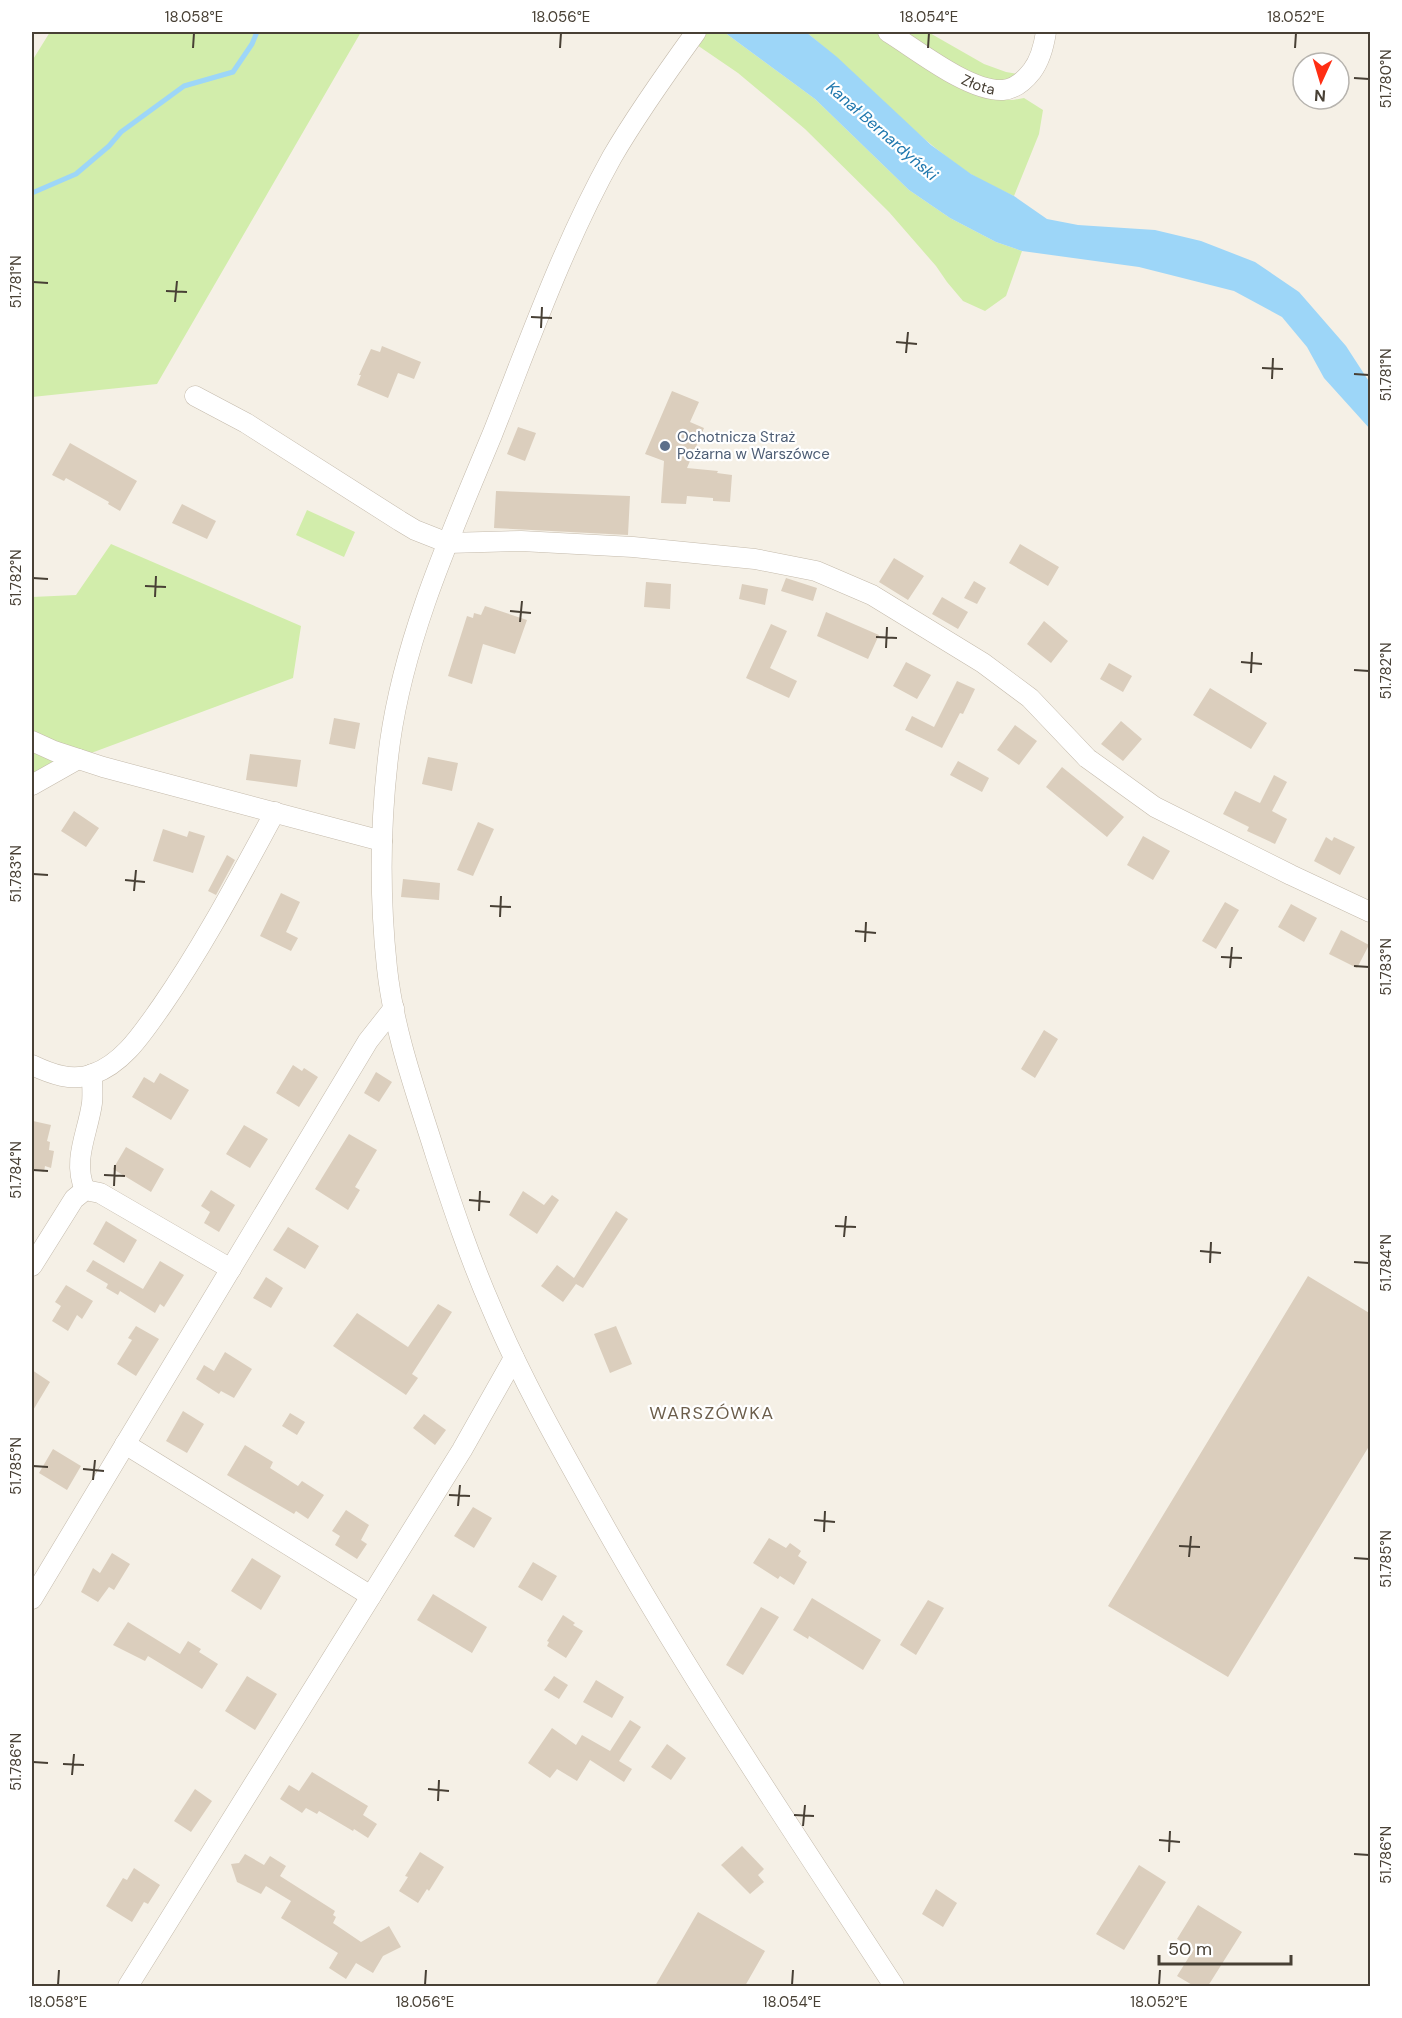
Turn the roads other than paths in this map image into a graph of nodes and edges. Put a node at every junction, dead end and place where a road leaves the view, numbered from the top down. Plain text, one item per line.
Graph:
1 (888, 32) edge
2 (1046, 32) edge
3 (692, 37) edge
4 (195, 396) dead end
5 (448, 543) junction
6 (32, 741) edge
7 (78, 759) junction
8 (32, 785) edge
9 (275, 812) junction
10 (382, 841) junction
11 (1371, 912) edge
12 (394, 1008) junction
13 (32, 1065) edge
14 (92, 1074) junction
15 (85, 1190) junction
16 (32, 1266) edge
17 (231, 1269) junction
18 (514, 1358) junction
19 (125, 1444) junction
20 (371, 1596) junction
21 (32, 1599) edge
22 (128, 1986) edge
23 (894, 1986) edge

1 - 2 street, Złota
3 - 5 street
4 - 5 street
5 - 10 street
5 - 11 street
6 - 7 street
7 - 8 street
7 - 9 street
9 - 10 street
9 - 14 street
10 - 12 street
12 - 17 street
12 - 18 street
13 - 14 street
14 - 15 street
15 - 16 street
15 - 17 street
17 - 19 street
18 - 20 street
18 - 23 street
19 - 20 street
19 - 21 street
20 - 22 street

